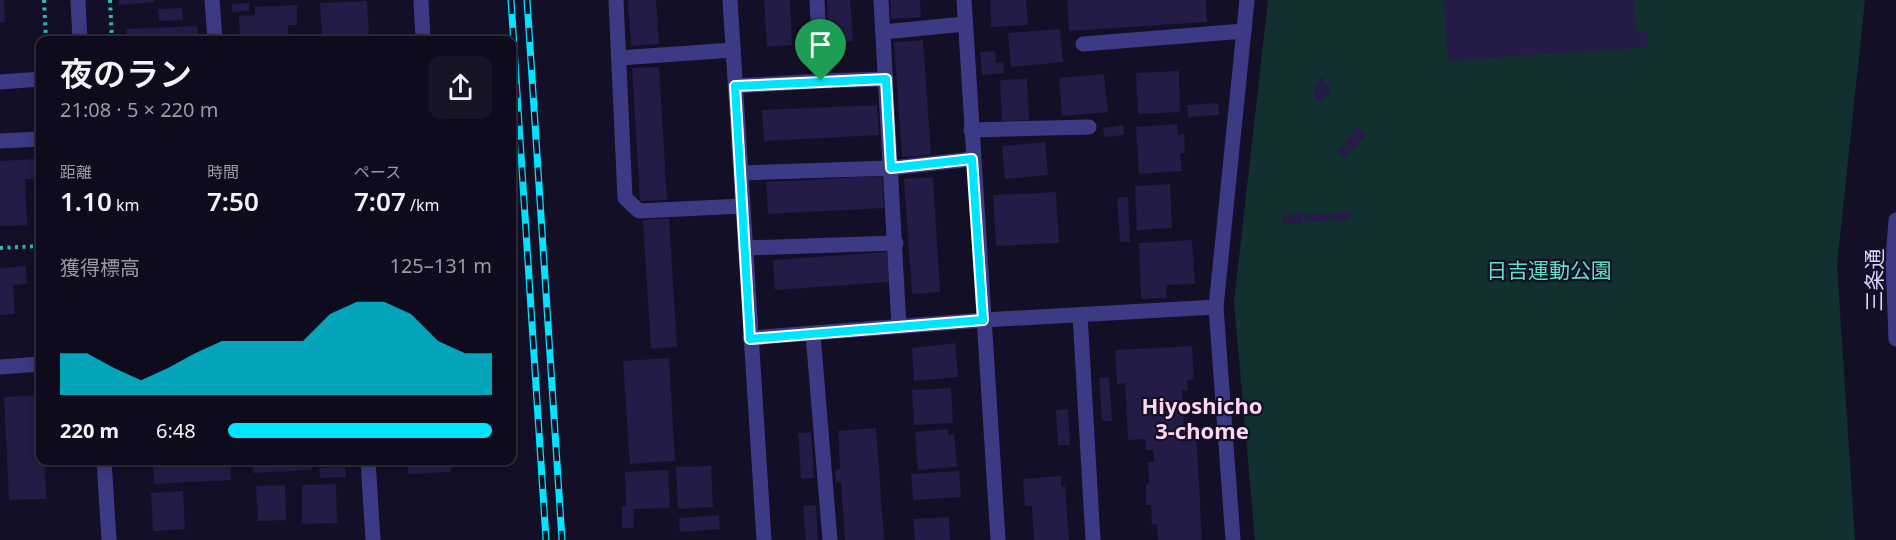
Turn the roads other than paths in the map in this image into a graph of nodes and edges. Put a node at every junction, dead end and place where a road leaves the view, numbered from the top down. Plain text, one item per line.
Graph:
1 (78, 0) edge
2 (212, 0) edge
3 (420, 0) edge
4 (616, 0) edge
5 (730, 0) edge
6 (817, 0) edge
7 (881, 0) edge
8 (963, 0) edge
9 (1247, 0) edge
10 (965, 24) junction
11 (1244, 31) junction
12 (883, 32) junction
13 (80, 36) edge
14 (215, 36) edge
15 (423, 36) edge
16 (1083, 44) dead end
17 (733, 50) junction
18 (619, 58) junction
19 (36, 79) edge
20 (886, 79) junction
21 (821, 81) junction
22 (0, 82) edge
23 (735, 86) junction
24 (1089, 127) dead end
25 (970, 129) junction
26 (36, 139) edge
27 (0, 141) edge
28 (972, 159) junction
29 (891, 168) junction
30 (741, 173) junction
31 (742, 206) junction
32 (1896, 220) edge
33 (896, 243) junction
34 (745, 248) junction
35 (1894, 260) edge
36 (1216, 307) junction
37 (1080, 315) junction
38 (983, 320) junction
39 (899, 327) junction
40 (813, 334) junction
41 (750, 339) junction
42 (1896, 339) edge
43 (36, 364) edge
44 (0, 367) edge
45 (104, 465) edge
46 (368, 465) edge
47 (109, 540) edge
48 (373, 540) edge
49 (764, 540) edge
50 (830, 540) edge
51 (998, 540) edge
52 (1094, 540) edge
53 (1233, 540) edge

1 - 13 street
2 - 14 street
3 - 15 street
4 - 18 street
5 - 17 street
6 - 21 street
7 - 12 street
8 - 10 street
9 - 11 street
10 - 12 street
10 - 25 street
11 - 16 street
11 - 36 street
12 - 20 street
17 - 18 street
17 - 23 street
18 - 31 street
19 - 22 street
20 - 21 street
20 - 29 street
21 - 23 street
23 - 30 street
24 - 25 street
25 - 28 street
26 - 27 street
28 - 29 street
28 - 38 street
29 - 30 street
29 - 33 street
30 - 31 street
31 - 34 street
32 - 35 street, 三条通
33 - 34 street
33 - 39 street
34 - 41 street
35 - 42 street, 三条通
36 - 37 street
36 - 53 street
37 - 38 street
37 - 52 street
38 - 39 street
38 - 51 street
39 - 40 street
40 - 41 street
40 - 50 street
41 - 49 street
43 - 44 street
45 - 47 street
46 - 48 street

